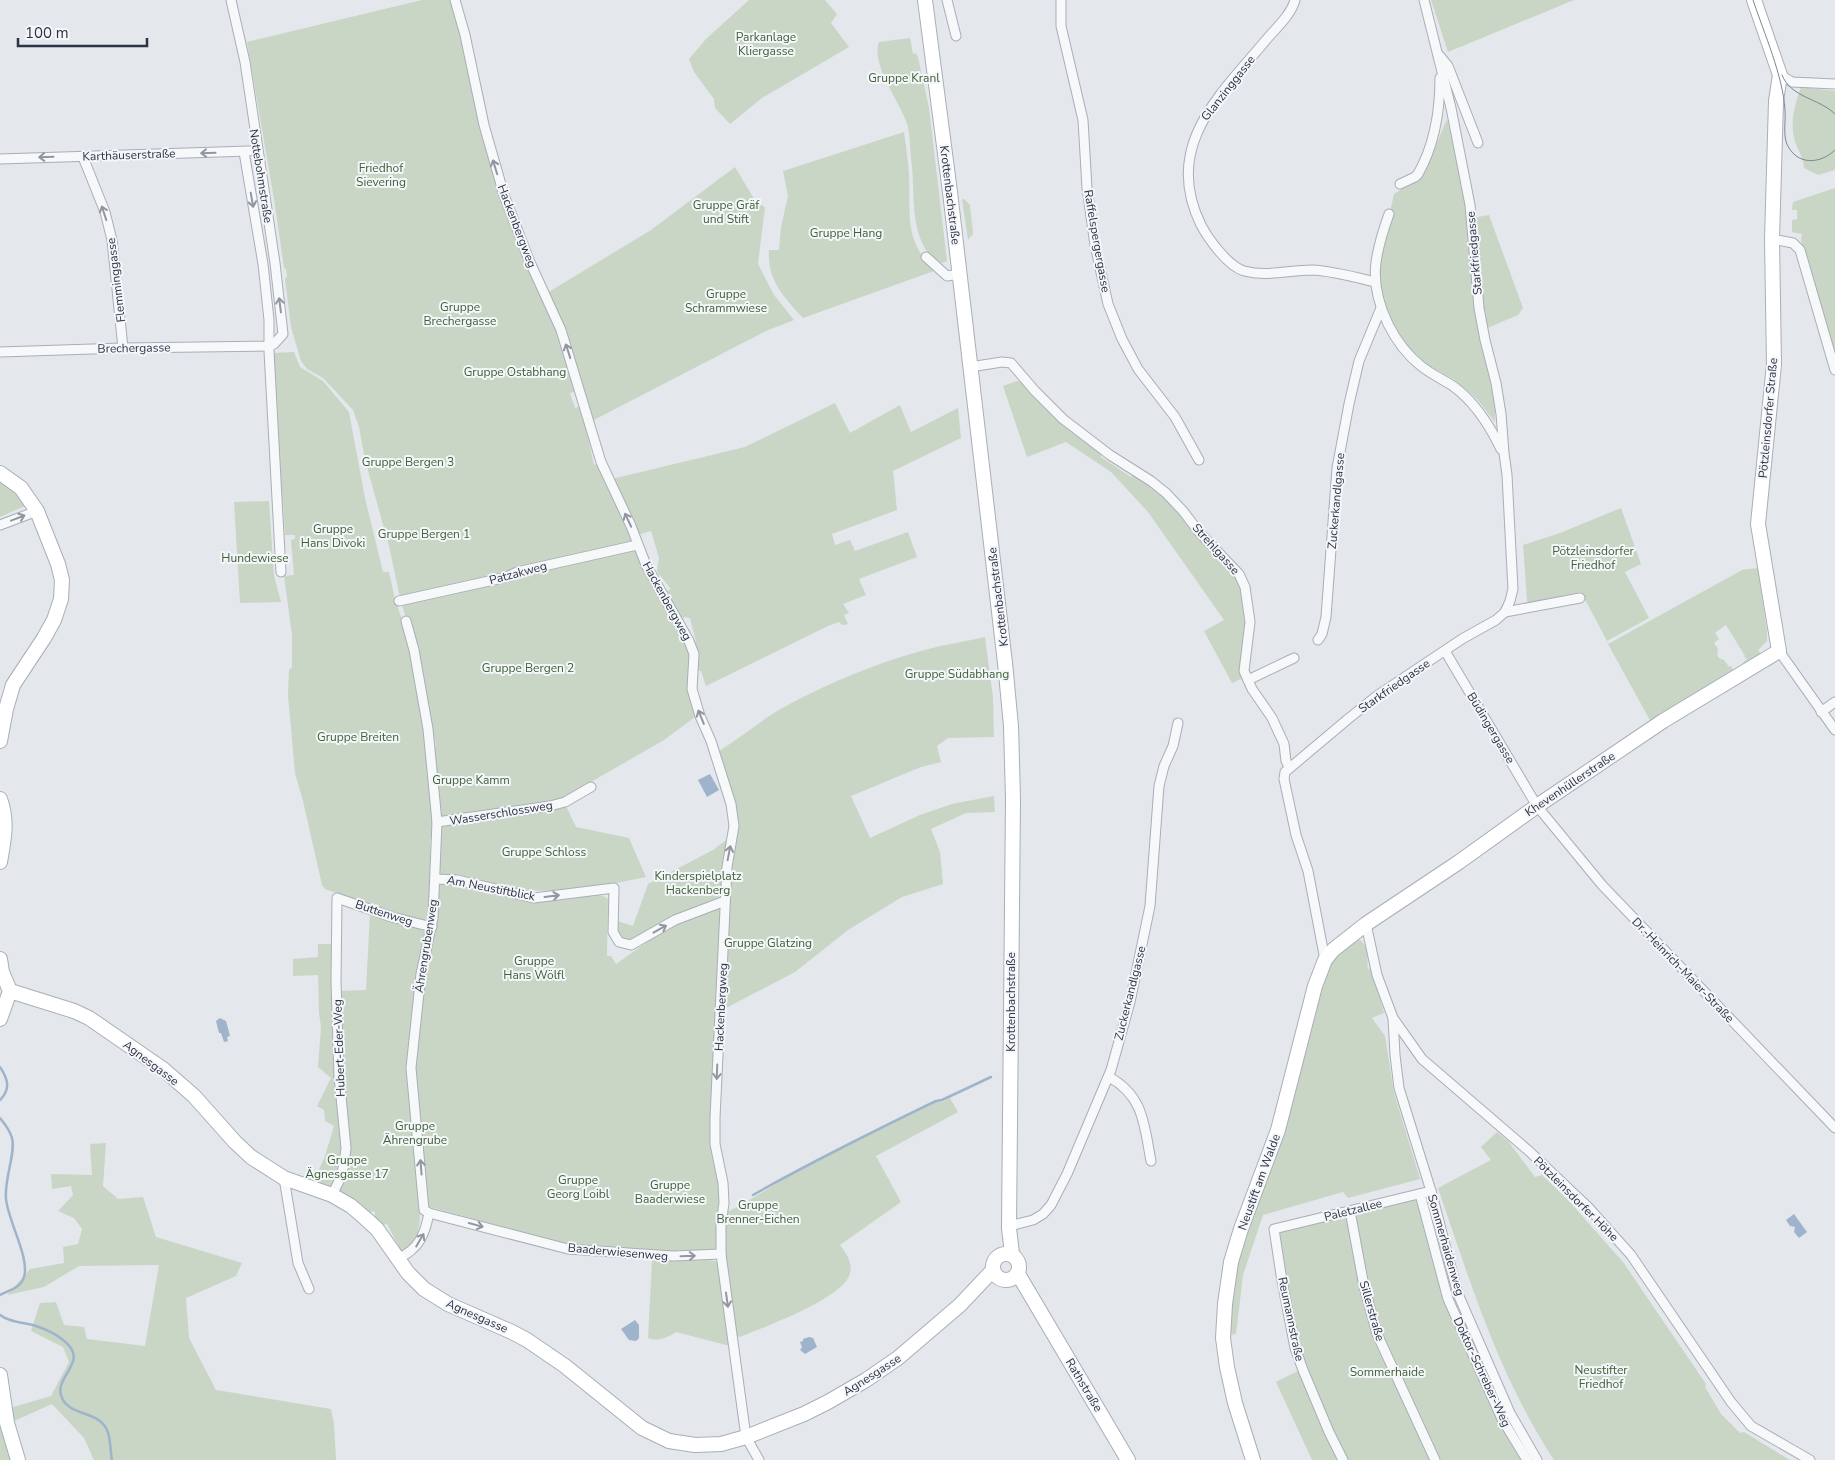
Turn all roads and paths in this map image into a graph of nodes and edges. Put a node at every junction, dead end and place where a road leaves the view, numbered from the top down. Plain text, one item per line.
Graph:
1 (231, 0) edge
2 (455, 0) edge
3 (925, 0) edge
4 (947, 0) edge
5 (1061, 0) edge
6 (1424, 0) edge
7 (1754, 0) edge
8 (1295, 1) edge
9 (956, 36) dead end
10 (1438, 53) junction
11 (1780, 75) junction
12 (1835, 84) edge
13 (1478, 143) dead end
14 (257, 150) junction
15 (244, 152) junction
16 (82, 156) junction
17 (0, 159) edge
18 (1400, 184) dead end
19 (1389, 214) dead end
20 (1772, 239) junction
21 (926, 257) dead end
22 (960, 274) junction
23 (1375, 282) junction
24 (1380, 308) junction
25 (269, 346) junction
26 (123, 348) junction
27 (0, 352) edge
28 (970, 367) junction
29 (1835, 370) edge
30 (1504, 453) junction
31 (1199, 460) dead end
32 (0, 473) edge
33 (37, 511) junction
34 (0, 525) edge
35 (637, 545) junction
36 (280, 572) dead end
37 (1580, 598) dead end
38 (399, 601) dead end
39 (1505, 612) junction
40 (406, 621) dead end
41 (1318, 640) dead end
42 (1445, 651) junction
43 (1779, 652) junction
44 (1294, 658) dead end
45 (1248, 680) junction
46 (1835, 702) edge
47 (1821, 712) junction
48 (1178, 723) dead end
49 (1835, 730) edge
50 (0, 741) edge
51 (1289, 767) junction
52 (591, 787) dead end
53 (0, 799) edge
54 (1537, 806) junction
55 (437, 822) junction
56 (0, 862) edge
57 (436, 879) junction
58 (337, 898) joint
59 (725, 901) junction
60 (1366, 924) junction
61 (432, 927) junction
62 (0, 959) edge
63 (1325, 960) junction
64 (10, 991) junction
65 (1393, 1018) junction
66 (0, 1019) edge
67 (1109, 1077) junction
68 (1835, 1128) edge
69 (1152, 1161) dead end
70 (284, 1178) junction
71 (1431, 1191) junction
72 (1420, 1194) junction
73 (332, 1195) junction
74 (1350, 1211) junction
75 (429, 1213) junction
76 (1009, 1227) junction
77 (1274, 1229) joint
78 (721, 1254) junction
79 (1007, 1254) junction
80 (399, 1258) junction
81 (1005, 1275) junction
82 (309, 1289) dead end
83 (0, 1375) edge
84 (2, 1409) edge
85 (746, 1437) junction
86 (18, 1460) edge
87 (759, 1460) edge
88 (1128, 1460) edge
89 (1253, 1460) edge
90 (1343, 1460) edge
91 (1435, 1460) edge
92 (1527, 1460) edge
93 (1537, 1460) edge
94 (1810, 1460) edge

1 - 14 street, Nottebohmstraße
35 -> 2 street, Hackenbergweg
3 - 22 street, Krottenbachstraße
4 - 9 street
5 - 31 street, Raffelspergergasse
6 - 10 street, Starkfriedgasse
7 - 11 street, Pötzleinsdorfer Straße
8 - 23 street, Glanzinggasse
10 - 13 street, Starkfriedgasse
10 - 18 street, Starkfriedgasse
10 - 30 street, Starkfriedgasse
11 - 12 street
11 - 20 street, Pötzleinsdorfer Straße
14 - 15 street, Karthäuserstraße
25 -> 14 street, Nottebohmstraße
15 -> 16 street, Karthäuserstraße
15 -> 25 street, Nottebohmstraße
16 -> 17 street, Karthäuserstraße
26 -> 16 street, Flemminggasse
19 - 23 street, Starkfriedgasse
20 - 29 street
20 - 43 street, Pötzleinsdorfer Straße
21 - 22 street
22 - 28 street, Krottenbachstraße
23 - 24 street, Starkfriedgasse
24 - 30 street, Starkfriedgasse
24 - 41 street, Zuckerkandlgasse
25 - 26 street, Brechergasse
25 - 36 street, Nottebohmstraße
26 - 27 street, Brechergasse
28 - 45 street, Strehlgasse
28 - 76 street, Krottenbachstraße
30 - 39 street, Starkfriedgasse
32 - 33 street
34 -> 33 street
33 - 50 street
35 - 38 street, Patzakweg
59 -> 35 street, Hackenbergweg
37 - 39 street, Starkfriedgasse
39 - 42 street, Starkfriedgasse
40 - 55 street, Ährengrubenweg
42 - 51 street, Starkfriedgasse
42 - 54 street, Büdingergasse
43 - 47 street, Pötzleinsdorfer Straße
43 - 54 street, Khevenhüllerstraße
44 - 45 street
45 - 51 street, Strehlgasse
46 - 47 street
47 - 49 street, Pötzleinsdorfer Straße
48 - 67 street, Zuckerkandlgasse
51 - 63 street, Strehlgasse
52 - 55 street, Wasserschlossweg
53 - 56 street
54 - 60 street, Khevenhüllerstraße
54 - 68 street, Dr.-Heinrich-Maier-Straße
55 - 57 street, Ährengrubenweg
57 -> 59 street, Am Neustiftblick
57 - 61 street, Ährengrubenweg
58 - 61 street, Buttenweg
58 - 73 street, Hubert-Eder-Weg
59 -> 78 street, Hackenbergweg
60 - 63 street, Neustift am Walde
60 - 65 street, Pötzleinsdorfer Höhe
75 -> 61 street, Ährengrubenweg
62 - 64 street
63 - 89 street, Neustift am Walde
64 - 66 street
64 - 70 street, Agnesgasse
65 - 71 street, Sommerhaidenweg
65 - 94 street, Pötzleinsdorfer Höhe
67 - 69 street
67 - 76 street, Zuckerkandlgasse
70 - 73 street, Agnesgasse
70 - 82 street
71 - 72 street, Paletzallee
71 - 93 street, Sommerhaidenweg
72 - 74 street, Paletzallee
72 - 92 street, Doktor-Schreber-Weg
73 - 80 street, Agnesgasse
74 - 77 street, Paletzallee
74 - 91 street, Sillerstraße
75 -> 78 street, Baaderwiesenweg
80 -> 75 street
76 - 79 street, Krottenbachstraße
77 - 90 street, Reumannstraße
78 -> 85 street, Hackenbergweg
79 - 81 street
79 - 81 street, Rathstraße
80 - 85 street, Agnesgasse
81 - 85 street, Agnesgasse
81 - 88 street, Rathstraße
83 - 84 street
84 - 86 street
85 - 87 street

